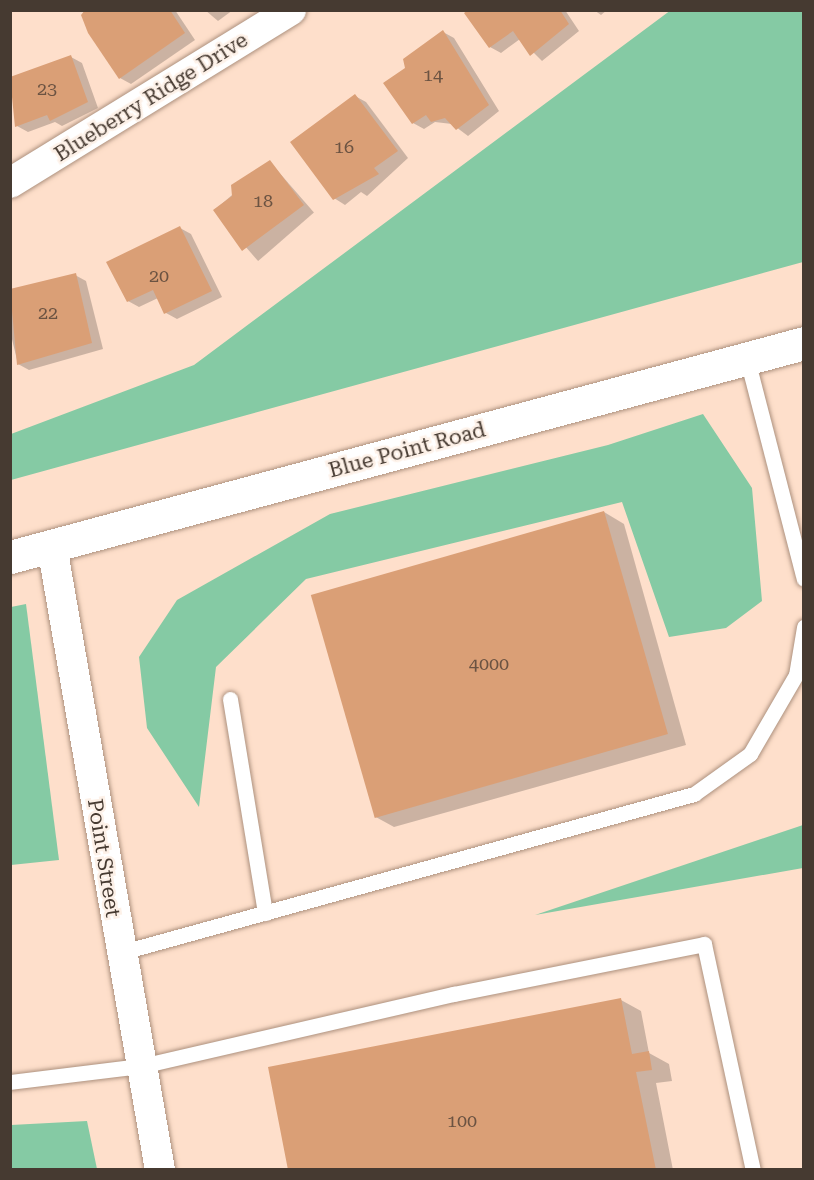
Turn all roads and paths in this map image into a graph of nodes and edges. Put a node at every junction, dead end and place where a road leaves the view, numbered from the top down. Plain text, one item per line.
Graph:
1 (291, 10) edge
2 (10, 183) edge
3 (804, 343) edge
4 (747, 358) junction
5 (52, 546) junction
6 (10, 557) edge
7 (804, 579) edge
8 (804, 627) edge
9 (230, 699) dead end
10 (265, 913) junction
11 (119, 953) junction
12 (141, 1066) junction
13 (10, 1082) edge
14 (160, 1170) edge
15 (753, 1170) edge

1 - 2 street, Blueberry Ridge Drive
3 - 4 street, Blue Point Road
4 - 5 street, Blue Point Road
4 - 7 lane
5 - 6 street, Blue Point Road
5 - 11 street, Point Street
8 - 10 lane
9 - 10 lane
10 - 11 lane
11 - 12 street, Point Street
12 - 13 lane
12 - 14 street, Point Street
12 - 15 lane

